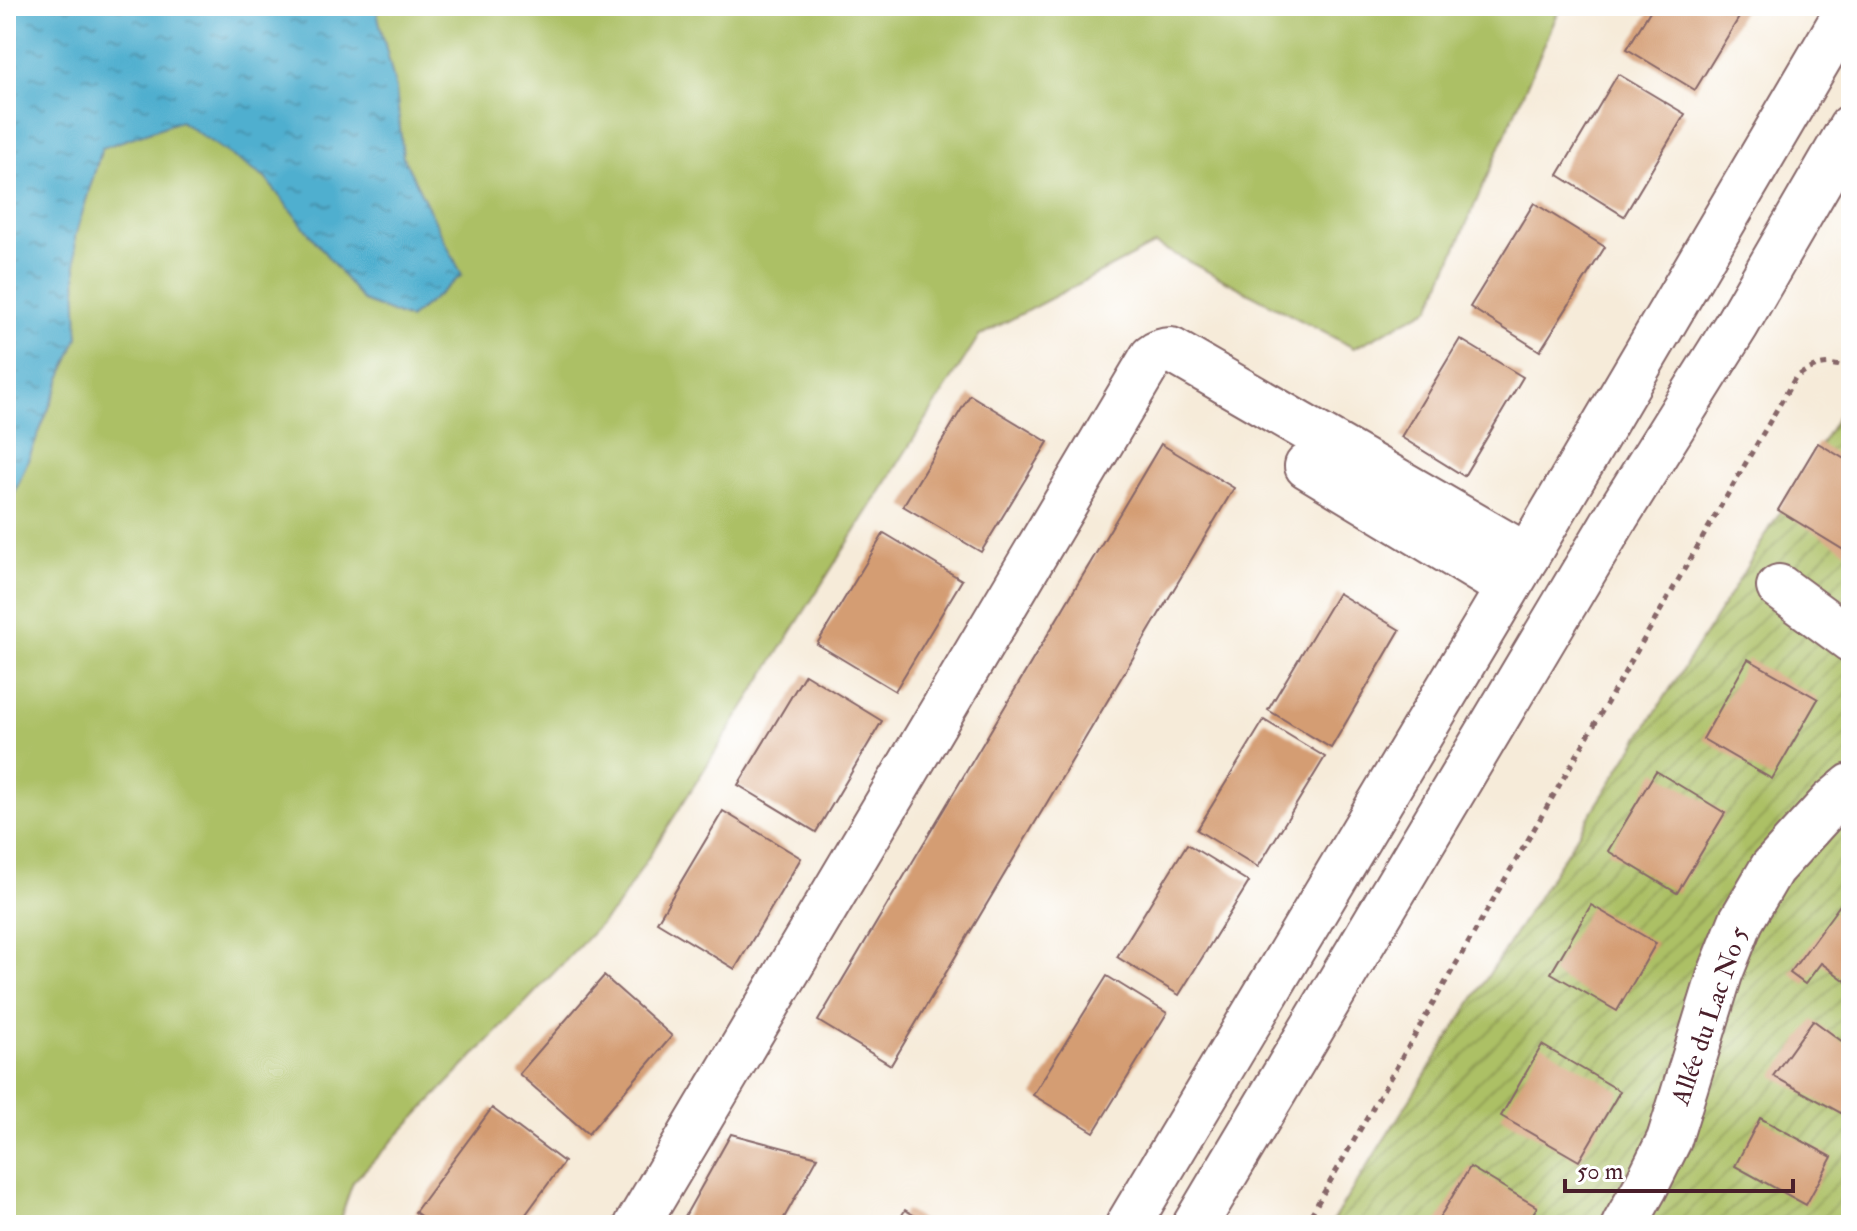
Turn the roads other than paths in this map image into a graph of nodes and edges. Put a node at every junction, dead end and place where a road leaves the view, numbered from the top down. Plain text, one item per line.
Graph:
1 (1850, 6) edge
2 (1838, 55) edge
3 (1851, 127) edge
4 (1307, 466) dead end
5 (1517, 571) junction
6 (1779, 587) dead end
7 (1851, 640) edge
8 (1851, 786) edge
9 (637, 1225) edge
10 (1128, 1225) edge
11 (1195, 1225) edge
12 (1624, 1225) edge

1 - 2 street
2 - 5 street
3 - 11 street
4 - 5 street
5 - 9 street
5 - 10 street
6 - 7 street
8 - 12 street, Allée du Lac No 5

